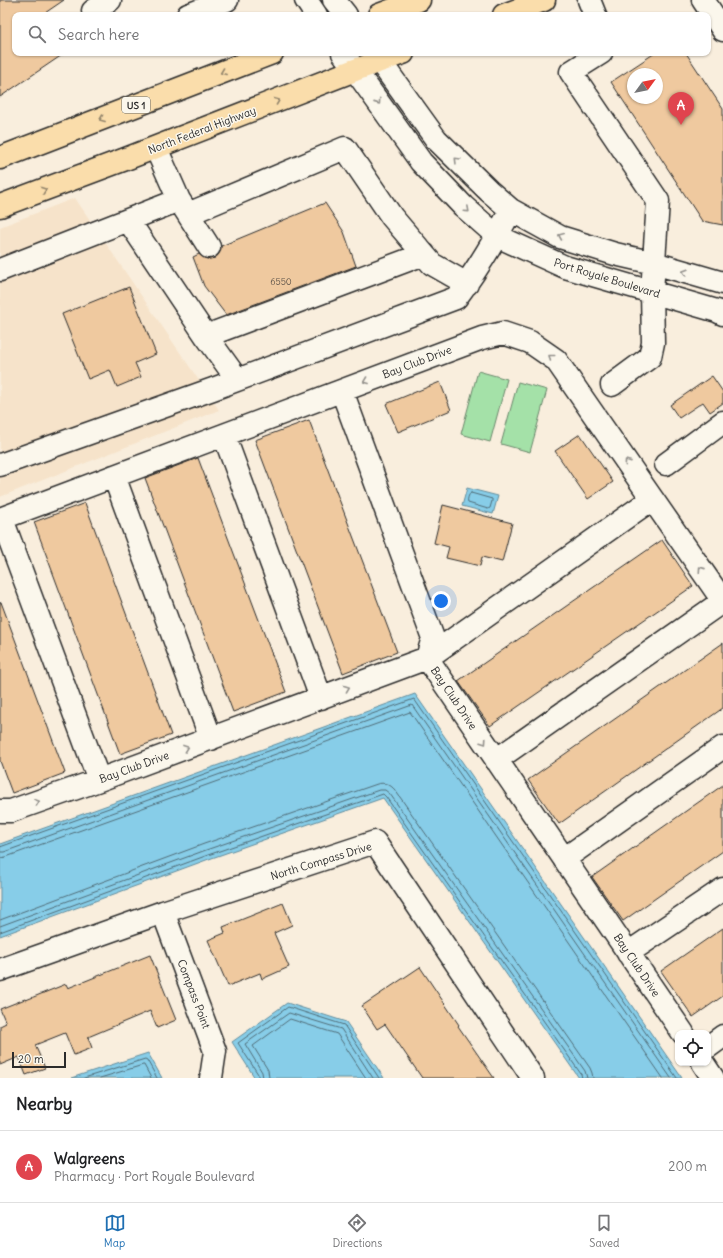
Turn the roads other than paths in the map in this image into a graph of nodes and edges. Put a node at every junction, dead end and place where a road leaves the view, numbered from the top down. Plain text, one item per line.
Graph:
1 (110, 0) edge
2 (227, 0) edge
3 (306, 0) edge
4 (334, 0) edge
5 (419, 0) edge
6 (544, 0) edge
7 (589, 0) edge
8 (703, 0) edge
9 (94, 12) edge
10 (196, 12) edge
11 (314, 12) edge
12 (344, 12) edge
13 (387, 12) edge
14 (512, 12) edge
15 (594, 12) edge
16 (723, 30) edge
17 (264, 56) edge
18 (596, 56) edge
19 (377, 57) edge
20 (349, 62) edge
21 (156, 148) junction
22 (0, 158) edge
23 (0, 206) edge
24 (184, 207) junction
25 (511, 210) junction
26 (128, 220) junction
27 (497, 236) junction
28 (210, 247) dead end
29 (424, 254) junction
30 (654, 264) junction
31 (0, 270) edge
32 (723, 283) edge
33 (466, 284) junction
34 (652, 292) junction
35 (723, 314) edge
36 (206, 336) junction
37 (237, 379) junction
38 (612, 385) dead end
39 (342, 391) junction
40 (723, 422) edge
41 (224, 435) junction
42 (666, 464) dead end
43 (0, 465) edge
44 (114, 476) junction
45 (652, 499) junction
46 (1, 519) edge
47 (723, 601) edge
48 (427, 658) junction
49 (321, 698) junction
50 (211, 738) junction
51 (723, 747) edge
52 (496, 760) junction
53 (99, 780) junction
54 (0, 811) edge
55 (564, 859) junction
56 (723, 889) edge
57 (163, 912) junction
58 (628, 953) junction
59 (0, 970) edge
60 (681, 1030) edge
61 (723, 1036) edge
62 (711, 1045) edge
63 (705, 1066) edge
64 (211, 1078) edge
65 (533, 1078) edge
66 (713, 1078) edge

1 - 9 street
2 - 10 street
3 - 11 street
4 - 12 street
5 - 13 main road
6 - 14 main road
7 - 15 street
8 - 16 street
17 -> 22 main road, US 1
18 - 30 street
19 - 20 main road, North Federal Highway
25 -> 19 street
21 -> 20 main road, North Federal Highway
20 -> 27 street, Port Royale Boulevard
23 -> 21 main road, North Federal Highway
21 - 24 street
24 - 26 street
24 - 28 street
24 - 29 street
25 - 27 street
30 -> 25 street
26 - 31 street
26 - 36 street
27 - 33 street
27 - 34 street, Port Royale Boulevard
29 - 33 street
29 - 36 street
32 -> 30 street
30 - 34 street
33 - 37 street
34 - 35 street, Port Royale Boulevard
34 - 38 street
36 - 37 street
37 - 43 street
39 - 41 street, Bay Club Drive
45 -> 39 street, Bay Club Drive
39 - 48 street
40 - 42 street
41 - 44 street, Bay Club Drive
41 - 49 street
44 - 46 street, Bay Club Drive
44 - 50 street
47 -> 45 street, Bay Club Drive
45 - 48 street
46 - 53 street
47 - 52 street
49 -> 48 street, Bay Club Drive
48 -> 52 street, Bay Club Drive
49 - 50 street, Bay Club Drive
53 -> 50 street, Bay Club Drive
51 - 55 street
52 - 55 street, Bay Club Drive
54 -> 53 street, Bay Club Drive
55 - 58 street, Bay Club Drive
56 - 58 street
57 - 59 street, North Compass Drive
57 - 64 street, Compass Point
57 - 65 street, North Compass Drive
58 - 60 street, Bay Club Drive
61 - 62 street
63 - 66 street

